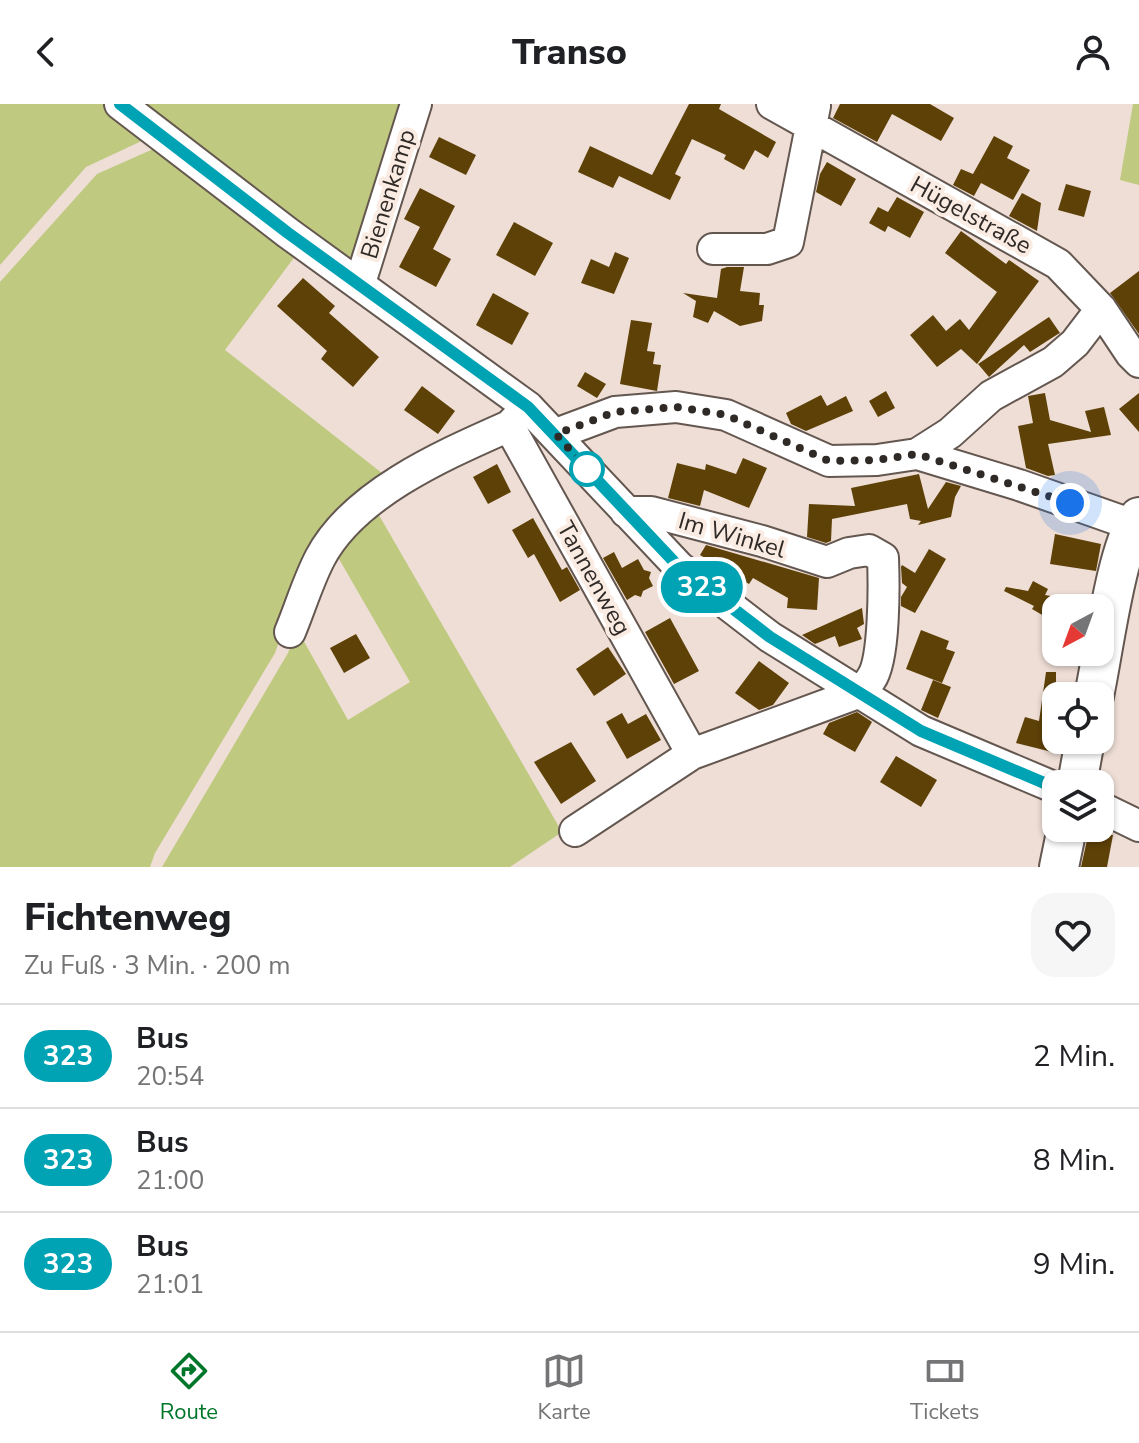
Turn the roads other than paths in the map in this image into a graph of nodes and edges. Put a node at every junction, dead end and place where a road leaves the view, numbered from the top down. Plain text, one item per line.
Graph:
1 (120, 104) edge
2 (416, 104) edge
3 (772, 104) edge
4 (813, 114) edge
5 (713, 249) dead end
6 (360, 283) junction
7 (1101, 309) junction
8 (1139, 362) edge
9 (519, 416) junction
10 (556, 434) junction
11 (917, 454) junction
12 (626, 512) junction
13 (1136, 521) edge
14 (290, 632) dead end
15 (1097, 682) edge
16 (858, 693) junction
17 (692, 754) junction
18 (1042, 782) edge
19 (1114, 814) edge
20 (1139, 826) edge
21 (575, 831) dead end
22 (1064, 842) edge
23 (1059, 867) edge

1 - 6 street
2 - 6 street, Bienenkamp
3 - 4 street, Hügelstraße
4 - 5 street
4 - 7 street, Hügelstraße
6 - 9 street
7 - 8 street, Hügelstraße
7 - 11 street
9 - 10 street
9 - 14 street
9 - 17 street, Tannenweg
10 - 11 street
10 - 12 street
11 - 13 street
12 - 16 street
12 - 16 street, Im Winkel
13 - 15 main road
16 - 17 street
16 - 18 street
17 - 21 street
19 - 20 street
22 - 23 main road

